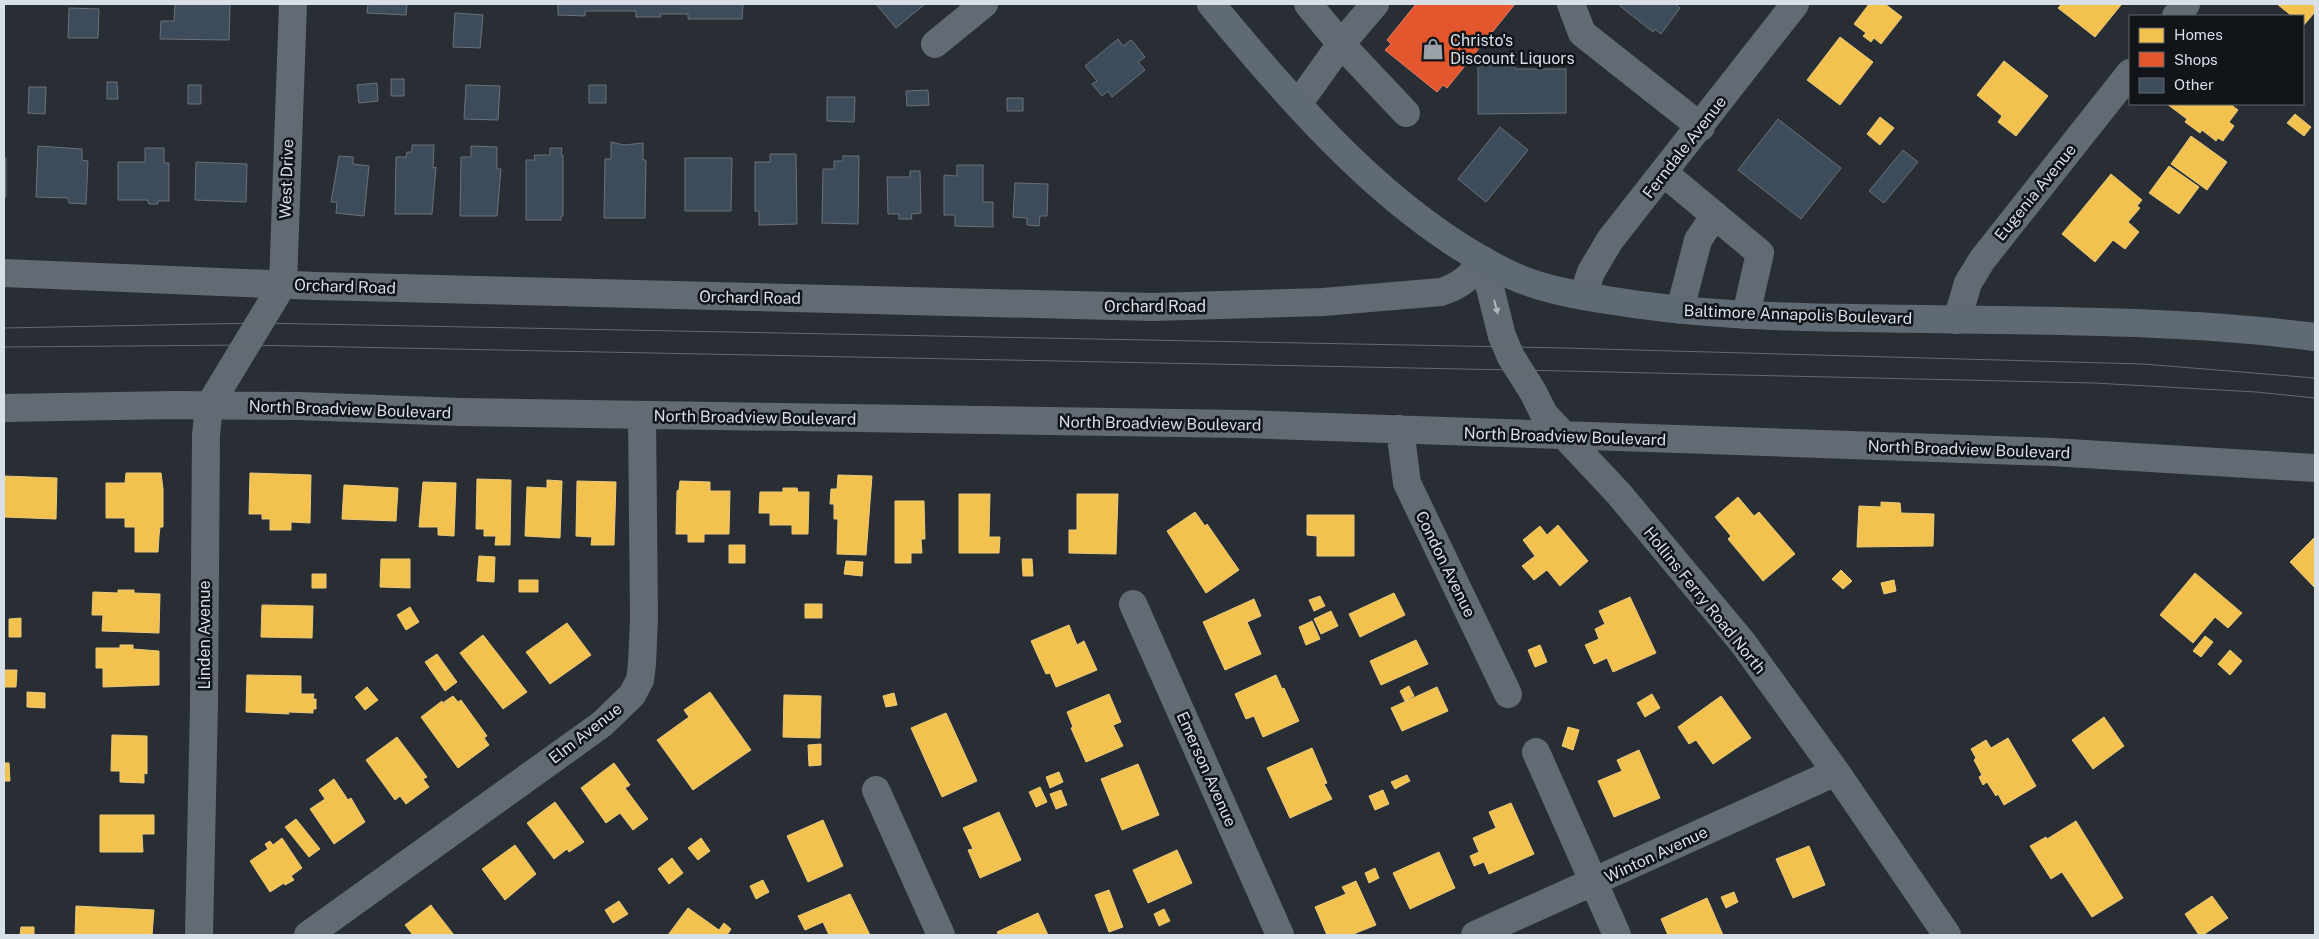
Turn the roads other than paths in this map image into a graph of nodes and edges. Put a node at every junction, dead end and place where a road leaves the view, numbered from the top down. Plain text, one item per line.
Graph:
1 (293, 4) edge
2 (984, 4) edge
3 (1211, 4) edge
4 (1308, 4) edge
5 (1375, 4) edge
6 (1572, 4) edge
7 (1795, 4) edge
8 (2186, 4) edge
9 (2177, 15) edge
10 (935, 44) dead end
11 (1341, 44) junction
12 (2129, 74) edge
13 (1298, 104) junction
14 (1406, 113) dead end
15 (1701, 127) junction
16 (1664, 173) junction
17 (1715, 215) junction
18 (1484, 260) junction
19 (4, 273) edge
20 (282, 284) junction
21 (1583, 296) junction
22 (1680, 310) junction
23 (1746, 315) junction
24 (1957, 320) junction
25 (2315, 337) edge
26 (246, 344) joint
27 (209, 406) junction
28 (4, 408) edge
29 (642, 415) junction
30 (1400, 429) junction
31 (1565, 436) junction
32 (2315, 468) edge
33 (1134, 604) dead end
34 (1508, 694) dead end
35 (1536, 752) dead end
36 (1836, 772) junction
37 (876, 790) dead end
38 (1594, 883) junction
39 (199, 935) edge
40 (308, 935) edge
41 (941, 935) edge
42 (1280, 935) edge
43 (1474, 935) edge
44 (1618, 935) edge
45 (1947, 935) edge

1 - 20 street, West Drive
2 - 10 street
3 - 13 main road, Baltimore Annapolis Boulevard
4 - 11 street
5 - 11 street
6 - 15 street
7 - 15 street, Ferndale Avenue
8 - 9 street
11 - 13 street
11 - 14 street
12 - 24 street, Eugenia Avenue
13 - 18 main road, Baltimore Annapolis Boulevard
15 - 16 street, Ferndale Avenue
16 - 17 street
16 - 21 street, Ferndale Avenue
17 - 22 street
17 - 23 street
18 - 20 street, Orchard Road
18 - 21 main road, Baltimore Annapolis Boulevard
18 -> 31 street, Hollins Ferry Road North
19 - 20 street, Orchard Road
20 - 26 street, West Drive
21 - 22 main road, Baltimore Annapolis Boulevard
22 - 23 main road, Baltimore Annapolis Boulevard
23 - 24 main road, Baltimore Annapolis Boulevard
24 - 25 main road, Baltimore Annapolis Boulevard
26 - 27 street, Linden Avenue
27 - 28 street, North Broadview Boulevard
27 - 29 street, North Broadview Boulevard
27 - 39 street, Linden Avenue
29 - 30 street, North Broadview Boulevard
29 - 40 street, Elm Avenue
30 - 31 street, North Broadview Boulevard
30 - 34 street, Condon Avenue
31 - 32 street, North Broadview Boulevard
31 - 36 street, Hollins Ferry Road North
33 - 42 street, Emerson Avenue
35 - 38 street
36 - 38 street, Winton Avenue
36 - 45 street, Hollins Ferry Road North
37 - 41 street
38 - 43 street, Winton Avenue
38 - 44 street

